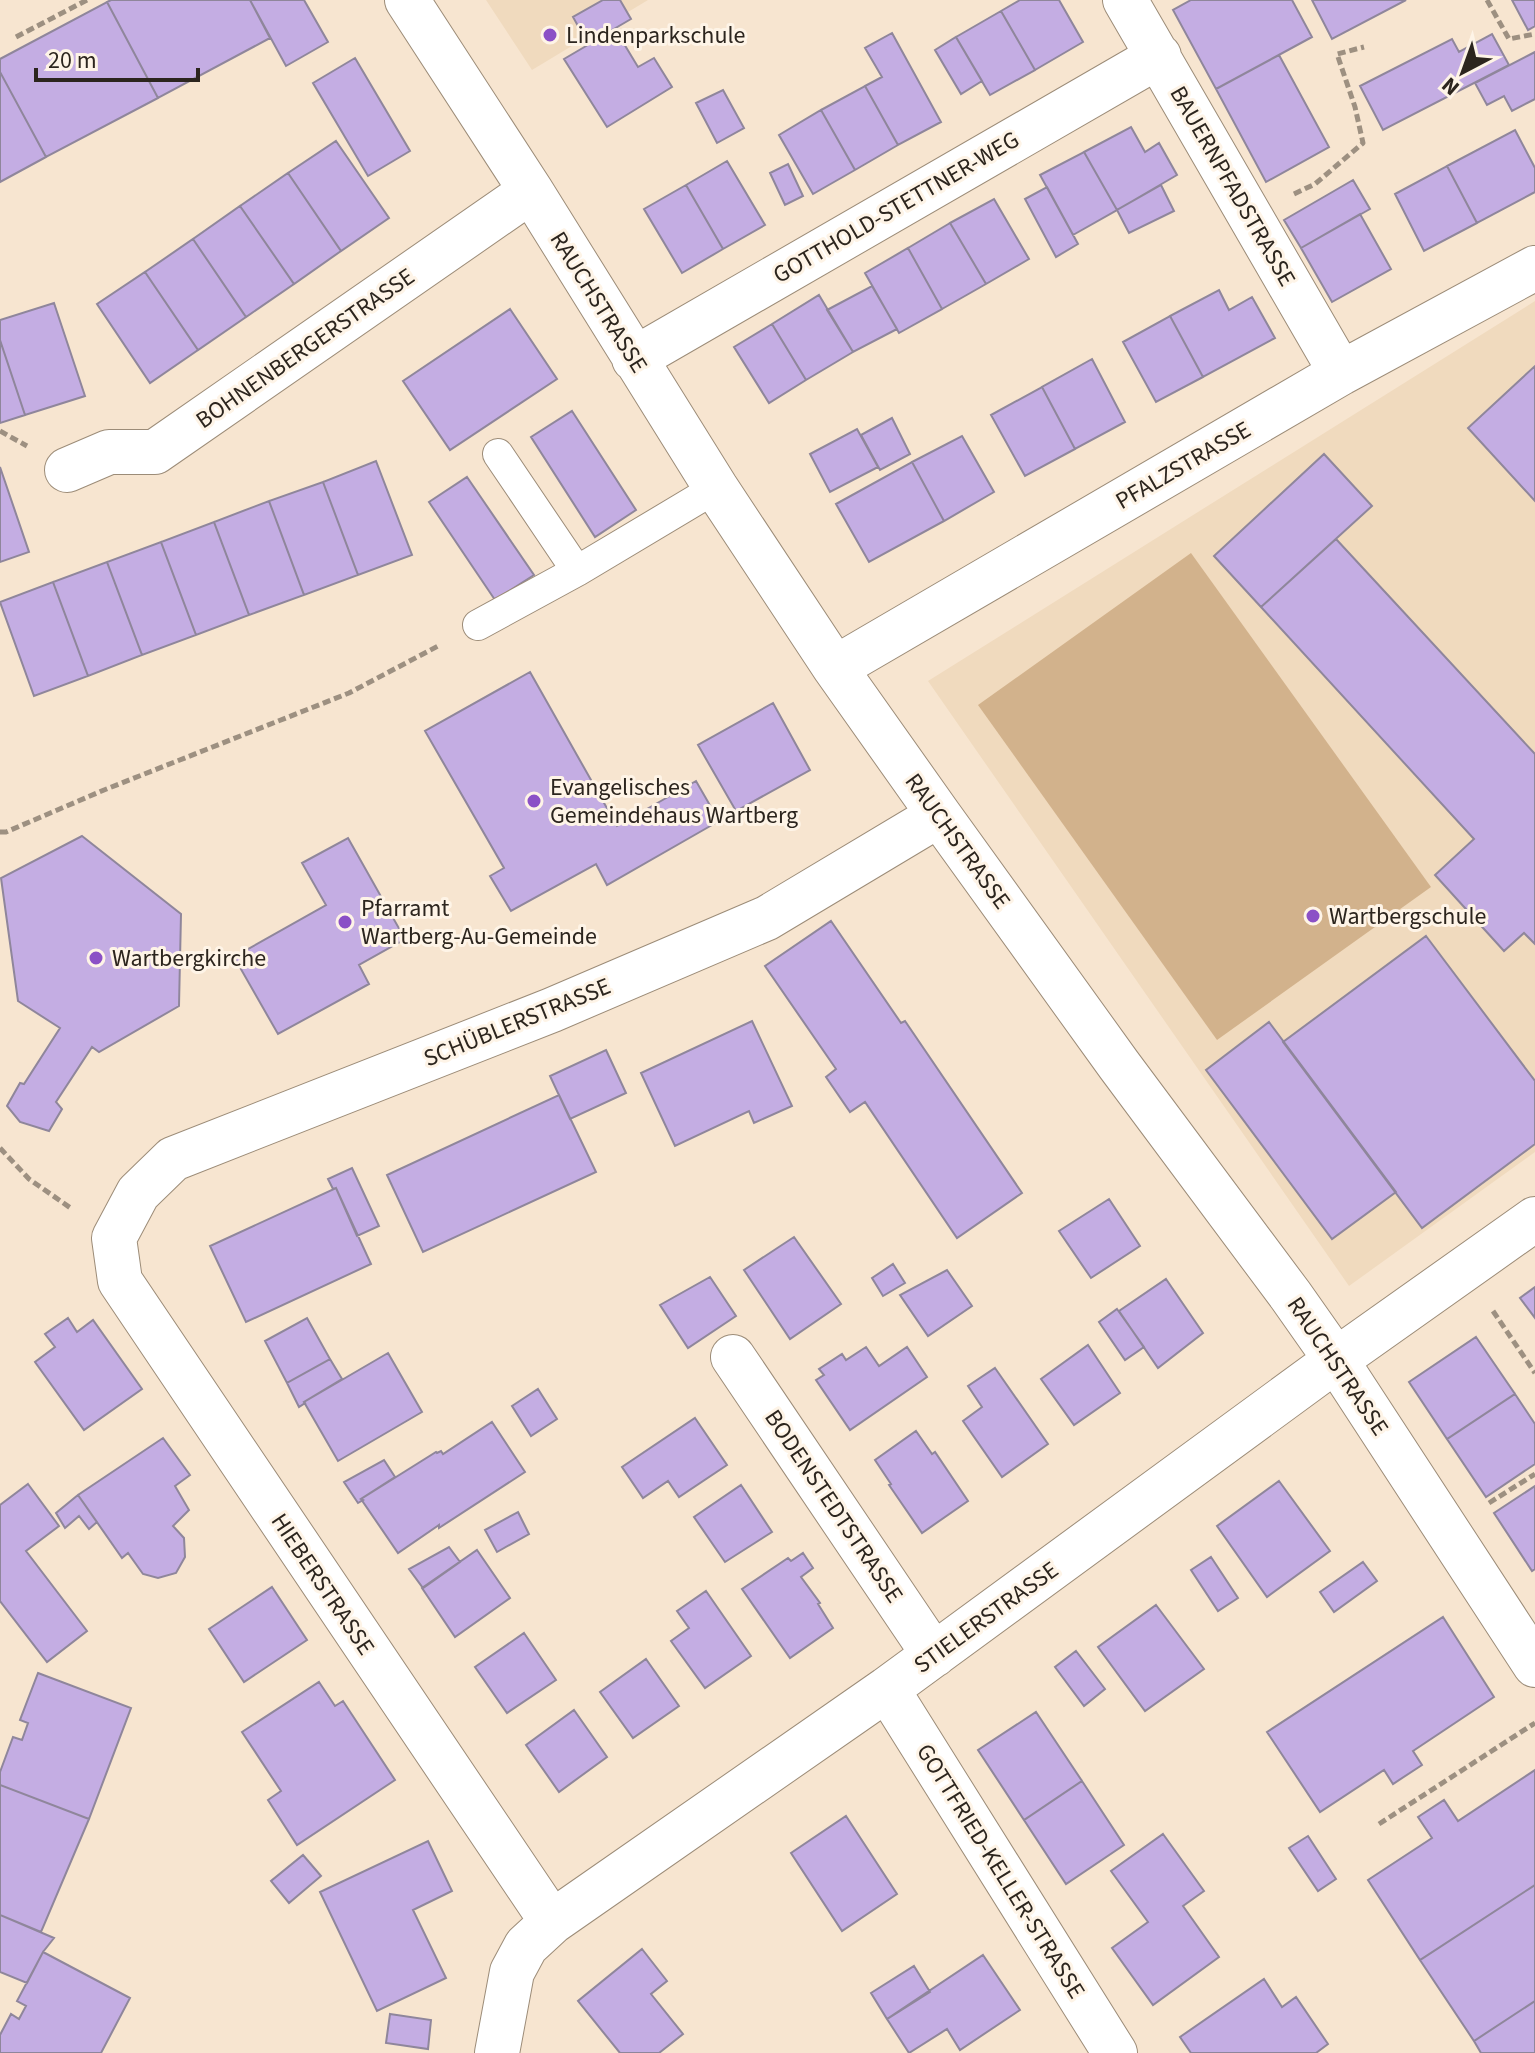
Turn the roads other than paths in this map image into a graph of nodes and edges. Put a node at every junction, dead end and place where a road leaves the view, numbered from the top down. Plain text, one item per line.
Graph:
1 (407, 0) edge
2 (1125, 0) edge
3 (1159, 56) junction
4 (531, 191) junction
5 (1535, 268) edge
6 (634, 359) junction
7 (1341, 373) junction
8 (498, 454) dead end
9 (67, 470) dead end
10 (716, 488) junction
11 (577, 571) junction
12 (478, 625) road end
13 (835, 668) junction
14 (939, 815) junction
15 (1535, 1219) edge
16 (114, 1238) joint
17 (733, 1357) dead end
18 (1336, 1360) junction
19 (934, 1655) junction
20 (1535, 1665) edge
21 (887, 1689) junction
22 (552, 1922) junction
23 (497, 2053) edge
24 (1115, 2053) edge

1 - 4 street, RAUCHSTRASSE
2 - 3 street, BAUERNPFADSTRASSE
3 - 6 street, GOTTHOLD-STETTNER-WEG
3 - 7 street, BAUERNPFADSTRASSE
4 - 6 street, RAUCHSTRASSE
4 - 9 street, BOHNENBERGERSTRASSE
5 - 7 street, PFALZSTRASSE
6 - 10 street, RAUCHSTRASSE
7 - 13 street, PFALZSTRASSE
8 - 11 lane
10 - 11 lane
10 - 13 street, RAUCHSTRASSE
11 - 12 lane
13 - 14 street, RAUCHSTRASSE
14 - 16 street, SCHÜBLERSTRASSE
14 - 18 street, RAUCHSTRASSE
15 - 18 street, STIELERSTRASSE
16 - 22 street, HIEBERSTRASSE
17 - 19 street, BODENSTEDTSTRASSE
18 - 19 street, STIELERSTRASSE
18 - 20 street, RAUCHSTRASSE
19 - 21 street, STIELERSTRASSE
21 - 22 street, STIELERSTRASSE
21 - 24 street, GOTTFRIED-KELLER-STRASSE
22 - 23 street, STIELERSTRASSE

